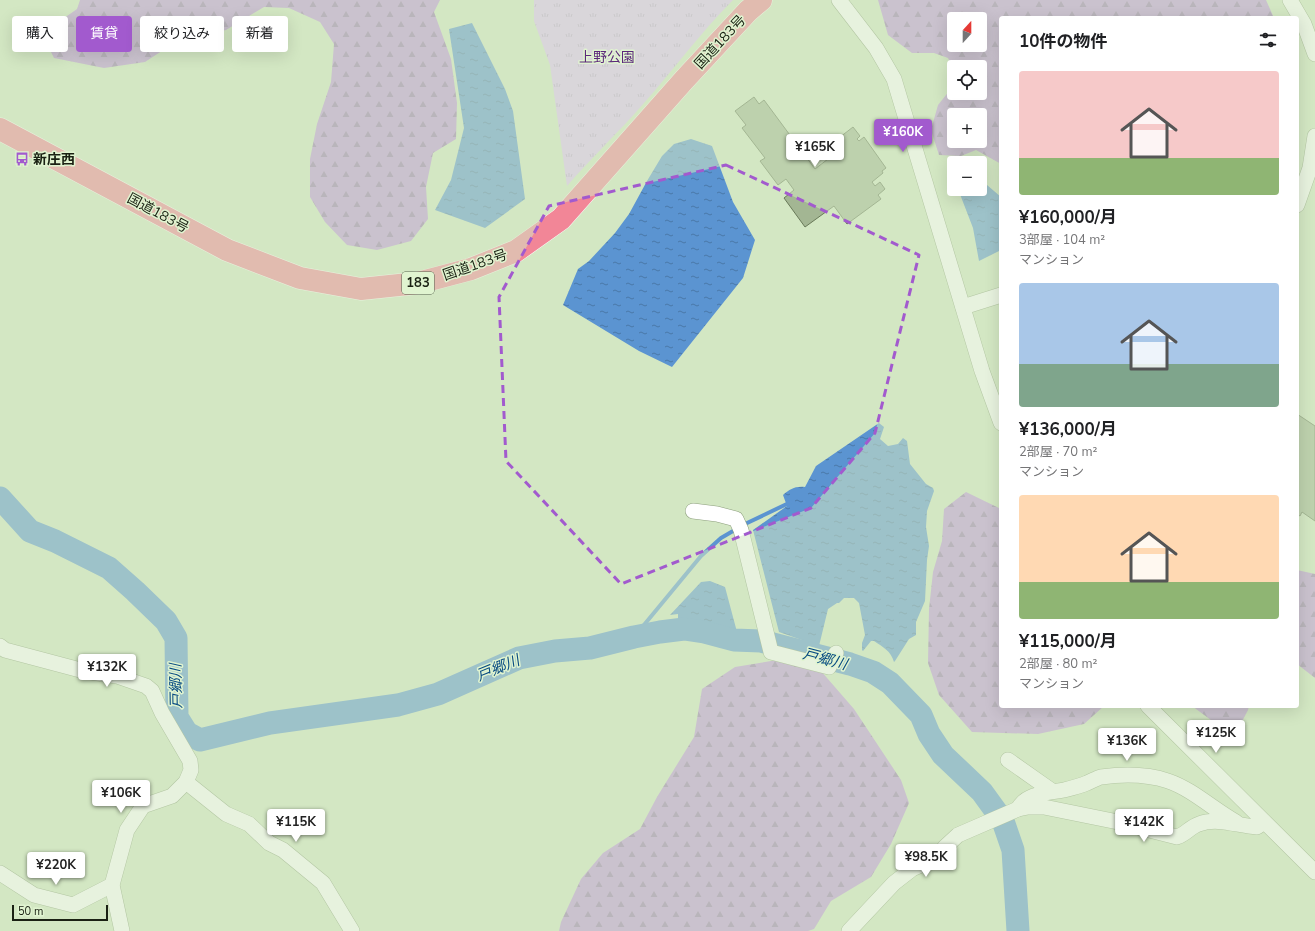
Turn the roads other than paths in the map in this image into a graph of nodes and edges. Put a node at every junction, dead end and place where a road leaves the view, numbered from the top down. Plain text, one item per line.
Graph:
1 (761, 0) edge
2 (839, 0) edge
3 (1290, 0) edge
4 (1315, 54) edge
5 (0, 129) edge
6 (1315, 136) edge
7 (1299, 199) edge
8 (999, 296) edge
9 (963, 307) junction
10 (999, 418) edge
11 (693, 511) dead end
12 (0, 646) edge
13 (833, 658) dead end
14 (1150, 708) edge
15 (1008, 760) dead end
16 (186, 782) junction
17 (1052, 792) junction
18 (1006, 814) junction
19 (1264, 822) junction
20 (1240, 824) junction
21 (1315, 872) edge
22 (0, 873) edge
23 (112, 884) junction
24 (122, 931) edge
25 (352, 931) edge
26 (849, 931) edge

1 - 5 highway, 国道183号 / 183
2 - 9 street
3 - 4 street
6 - 7 street
8 - 9 street
9 - 10 street
11 - 13 street
12 - 16 street
14 - 19 street
15 - 17 street
16 - 23 street
16 - 25 street
17 - 18 street
17 - 20 street
18 - 20 street
18 - 26 street
19 - 20 street
19 - 21 street
22 - 23 street
23 - 24 street

